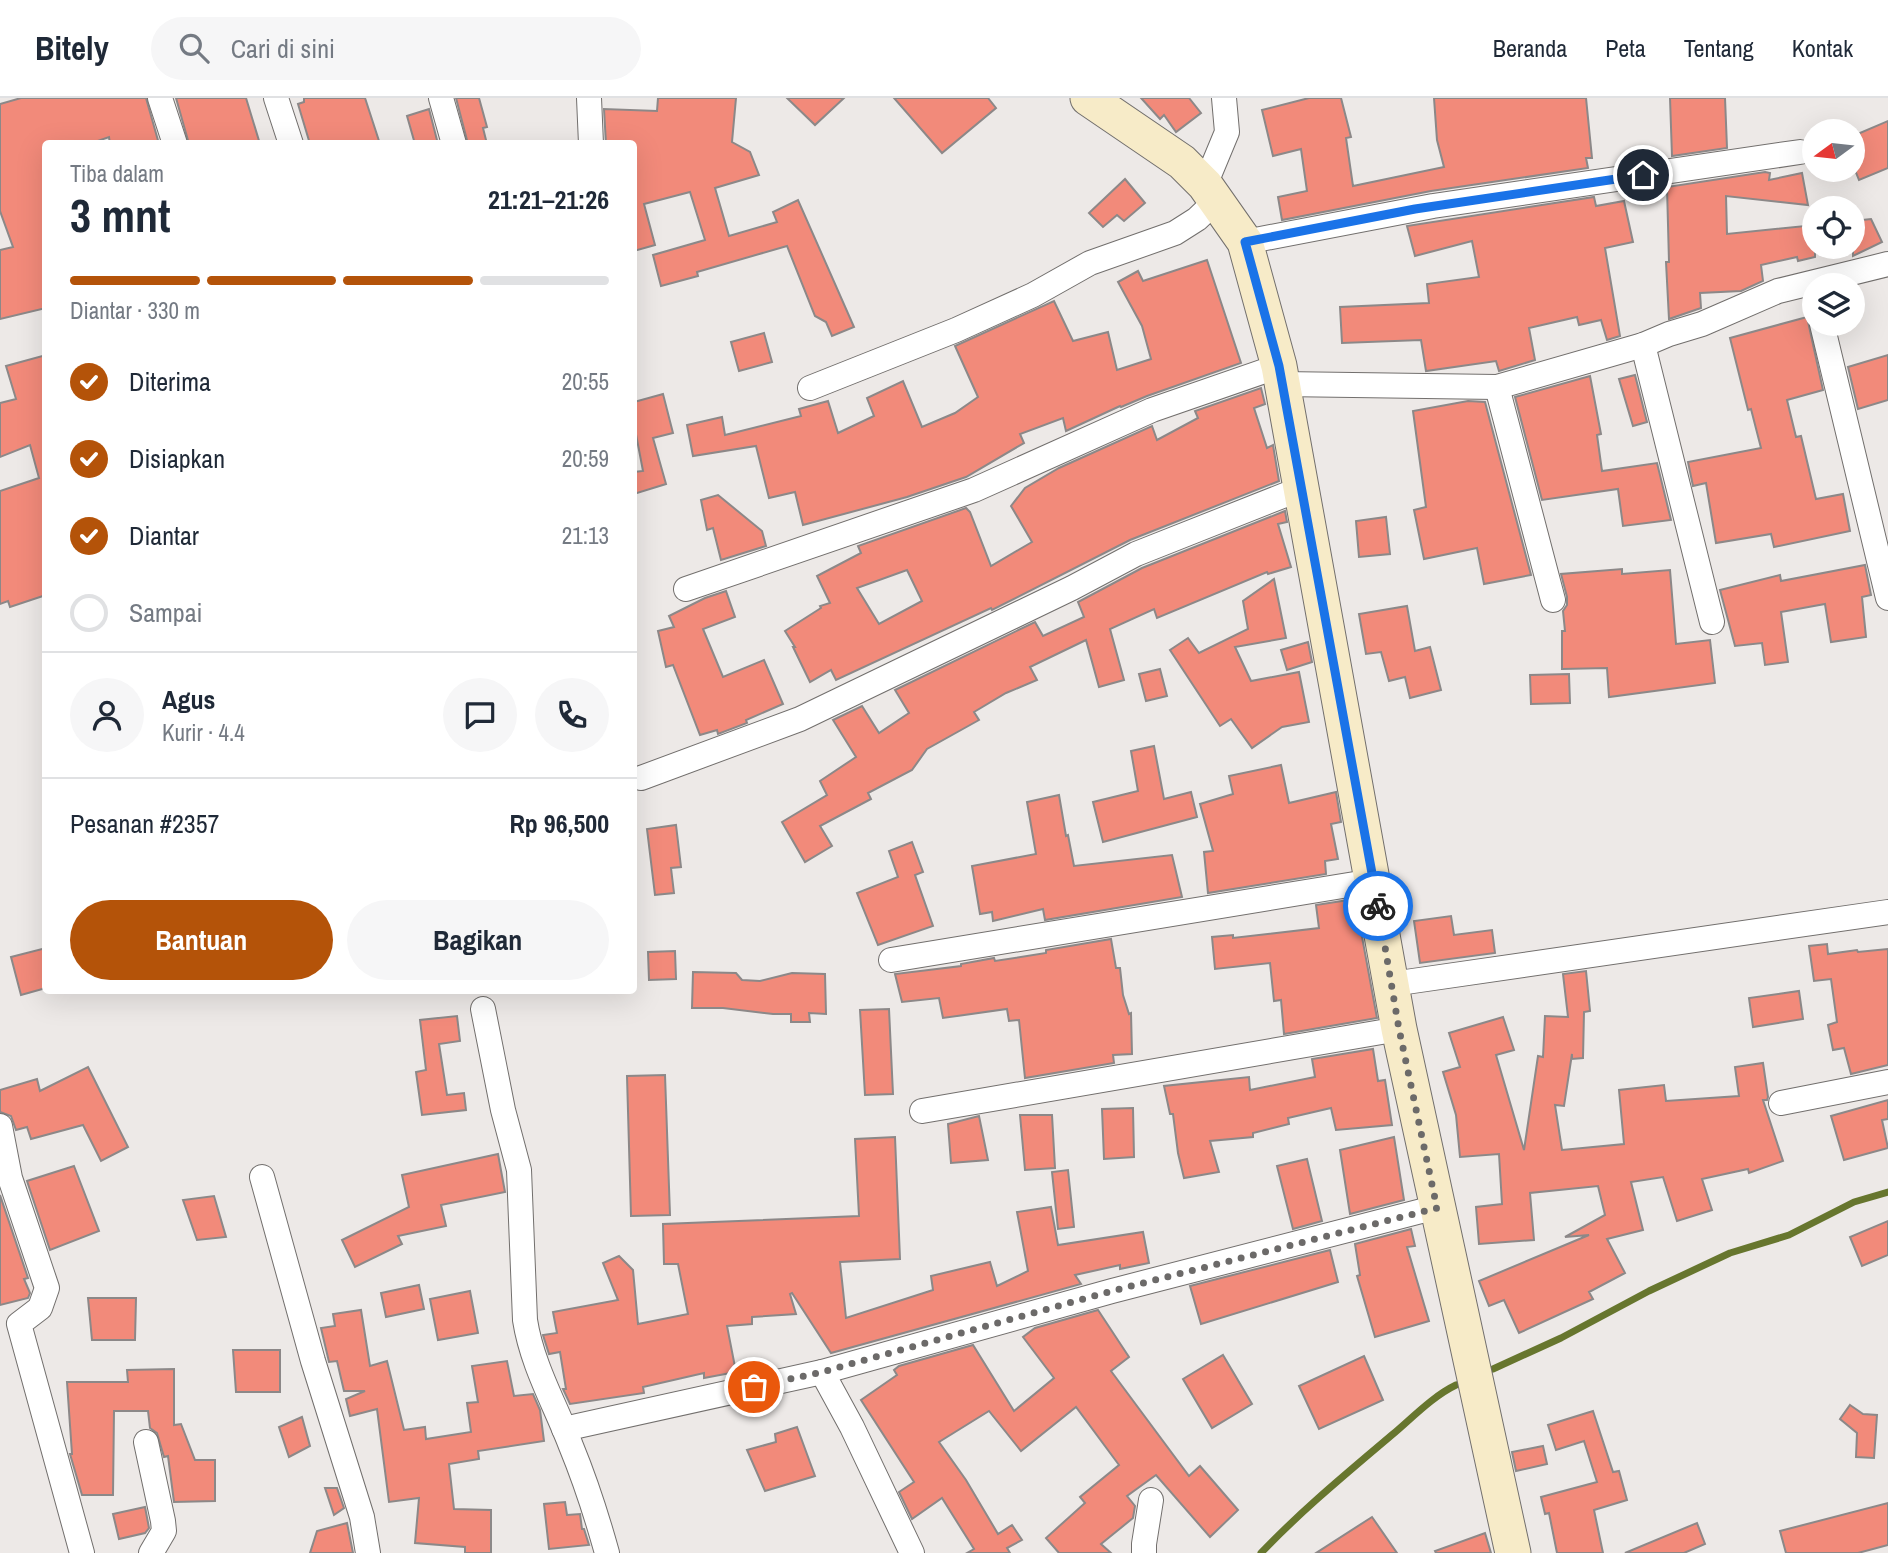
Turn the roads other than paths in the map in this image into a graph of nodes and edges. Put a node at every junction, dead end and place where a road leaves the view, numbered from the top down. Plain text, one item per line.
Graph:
1 (160, 98) edge
2 (276, 98) edge
3 (441, 98) edge
4 (589, 98) edge
5 (1088, 98) edge
6 (1224, 98) edge
7 (174, 140) edge
8 (289, 140) edge
9 (453, 140) edge
10 (591, 140) edge
11 (1800, 152) dead end
12 (1211, 192) junction
13 (1245, 242) junction
14 (1888, 264) edge
15 (1859, 273) edge
16 (1802, 288) edge
17 (1825, 336) edge
18 (1643, 345) junction
19 (1280, 375) junction
20 (1497, 387) junction
21 (810, 388) dead end
22 (1300, 489) junction
23 (686, 589) dead end
24 (1888, 598) edge
25 (1553, 600) dead end
26 (1712, 622) dead end
27 (641, 778) dead end
28 (1373, 881) junction
29 (1888, 912) edge
30 (891, 960) dead end
31 (1392, 985) junction
32 (483, 1009) dead end
33 (1399, 1029) junction
34 (1888, 1082) edge
35 (1781, 1103) dead end
36 (922, 1111) dead end
37 (0, 1126) edge
38 (262, 1177) dead end
39 (1437, 1208) junction
40 (10, 1327) edge
41 (822, 1372) junction
42 (564, 1429) junction
43 (146, 1442) dead end
44 (1151, 1500) dead end
45 (82, 1553) edge
46 (151, 1553) edge
47 (368, 1553) edge
48 (607, 1553) edge
49 (912, 1553) edge
50 (1144, 1553) edge
51 (1513, 1553) edge

1 - 7 street
2 - 8 street
3 - 9 street
4 - 10 street
5 - 12 main road
6 - 12 street
11 - 13 street
12 - 13 main road
12 - 21 street
13 - 19 main road
14 - 15 street
16 - 18 street
17 - 24 street
18 - 20 street
18 - 26 street
19 - 20 street
19 - 22 main road
19 - 23 street
20 - 25 street
22 - 27 street
22 - 28 main road
28 - 30 street
28 - 31 main road
29 - 31 street
31 - 33 main road
32 - 42 street
33 - 36 street
33 - 39 main road
34 - 35 street
37 - 40 street
38 - 47 street
39 - 41 street
39 - 51 main road
40 - 45 street
41 - 42 street
41 - 49 street
42 - 48 street
43 - 46 street
44 - 50 street

